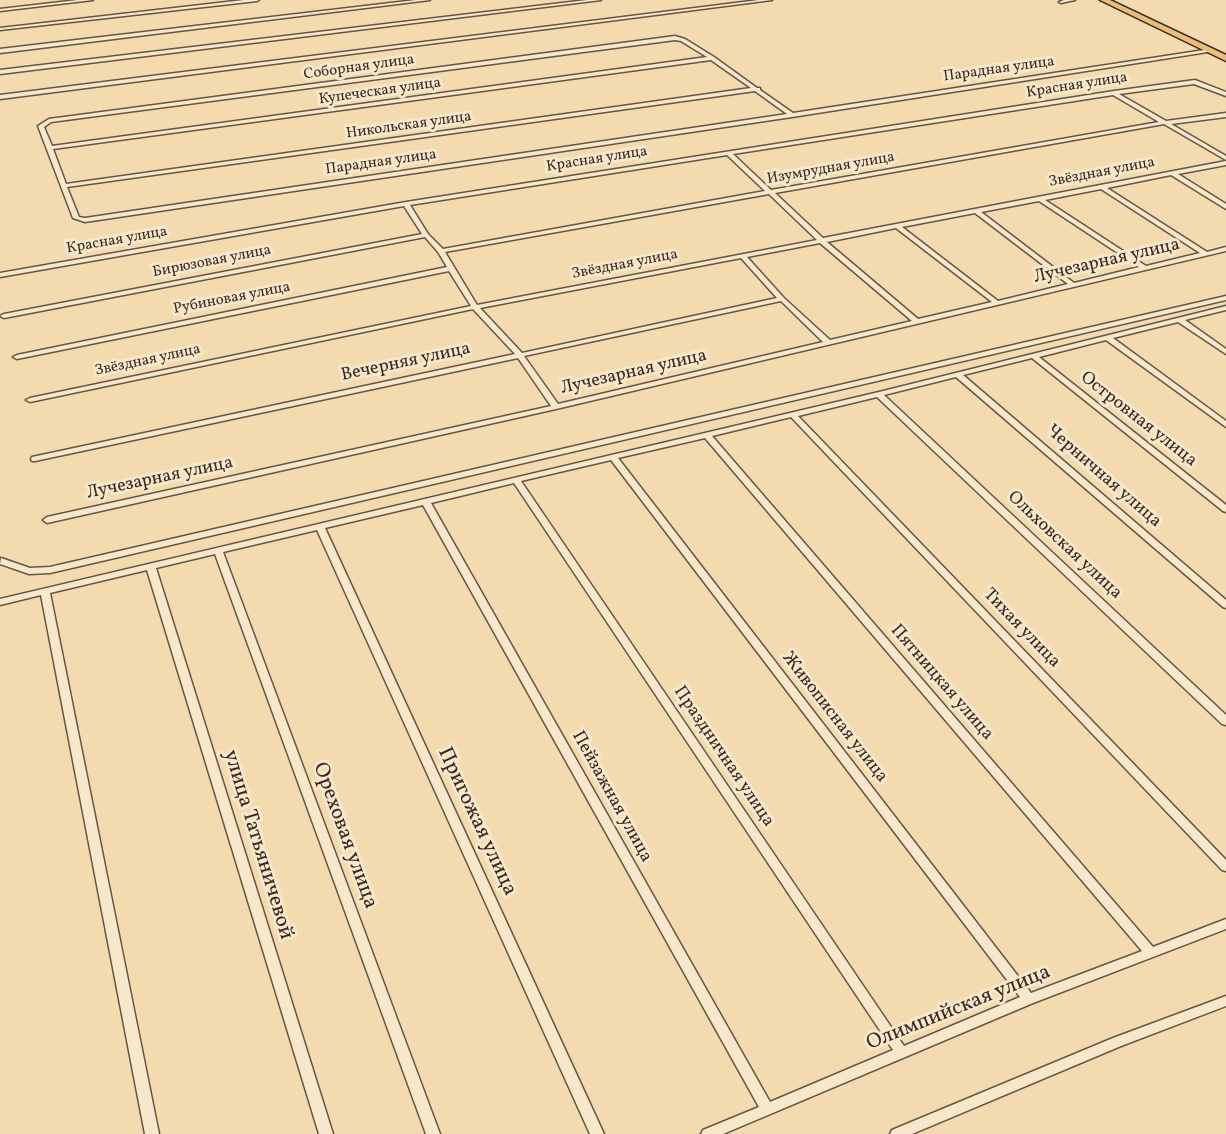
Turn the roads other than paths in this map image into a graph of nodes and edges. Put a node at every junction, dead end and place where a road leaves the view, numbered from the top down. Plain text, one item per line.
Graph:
1 (91, 0) edge
2 (257, 0) edge
3 (428, 0) edge
4 (599, 0) edge
5 (770, 0) edge
6 (1073, 0) edge
7 (1104, 0) edge
8 (1061, 2) dead end
9 (0, 10) edge
10 (0, 29) edge
11 (0, 51) edge
12 (1211, 51) junction
13 (712, 58) junction
14 (1226, 58) edge
15 (0, 72) edge
16 (758, 88) junction
17 (1114, 93) junction
18 (1226, 94) edge
19 (0, 97) edge
20 (792, 115) junction
21 (1226, 115) edge
22 (44, 123) joint
23 (1166, 123) junction
24 (50, 148) junction
25 (728, 153) junction
26 (1226, 158) edge
27 (1226, 163) edge
28 (1172, 173) junction
29 (63, 186) junction
30 (1102, 187) junction
31 (771, 194) junction
32 (1040, 199) junction
33 (406, 204) junction
34 (1226, 207) edge
35 (976, 211) junction
36 (897, 226) junction
37 (426, 235) junction
38 (822, 241) junction
39 (1226, 249) edge
40 (441, 251) junction
41 (1206, 254) junction
42 (743, 256) junction
43 (452, 268) junction
44 (1145, 268) junction
45 (0, 275) edge
46 (1073, 285) junction
47 (1226, 298) edge
48 (782, 299) junction
49 (998, 303) junction
50 (475, 307) junction
51 (1226, 308) edge
52 (4, 316) dead end
53 (1178, 319) junction
54 (917, 322) junction
55 (1107, 337) junction
56 (828, 342) junction
57 (1226, 352) edge
58 (519, 354) junction
59 (1032, 355) junction
60 (17, 357) dead end
61 (958, 375) junction
62 (879, 394) junction
63 (30, 400) dead end
64 (556, 407) junction
65 (792, 414) junction
66 (1226, 424) edge
67 (706, 434) junction
68 (613, 457) junction
69 (35, 459) dead end
70 (516, 480) junction
71 (426, 502) junction
72 (1226, 509) edge
73 (46, 520) dead end
74 (320, 526) junction
75 (219, 552) junction
76 (1, 561) edge
77 (150, 567) junction
78 (45, 591) junction
79 (0, 602) edge
80 (1226, 605) edge
81 (1226, 722) edge
82 (1226, 867) edge
83 (1226, 924) edge
84 (1151, 953) junction
85 (1029, 999) junction
86 (1226, 1001) edge
87 (902, 1053) junction
88 (767, 1109) junction
89 (152, 1134) edge
90 (326, 1134) edge
91 (433, 1134) edge
92 (597, 1134) edge
93 (708, 1134) edge
94 (897, 1134) edge

1 - 9 street
2 - 10 street
3 - 11 street
4 - 15 street
5 - 19 street
6 - 8 street
7 - 12 main road
12 - 14 main road
12 - 20 street, Парадная улица
13 - 16 street
13 - 22 street, Соборная улица
13 - 24 street, Купеческая улица
16 - 20 street
16 - 29 street, Никольская улица
17 - 18 street, Красная улица
17 - 23 street
17 - 25 street, Красная улица
20 - 29 street, Парадная улица
21 - 23 street, Изумрудная улица
22 - 24 street, Парадная улица
23 - 26 street
23 - 31 street, Изумрудная улица
24 - 29 street, Парадная улица
25 - 31 street
25 - 33 street, Красная улица
27 - 28 street, Звёздная улица
28 - 30 street, Звёздная улица
28 - 34 street
30 - 32 street, Звёздная улица
30 - 41 street
31 - 38 street
31 - 40 street, Изумрудная улица
32 - 35 street, Звёздная улица
32 - 44 street
33 - 37 street
33 - 45 street, Красная улица
35 - 36 street, Звёздная улица
35 - 46 street
36 - 38 street, Звёздная улица
36 - 49 street
37 - 40 street
37 - 52 street, Бирюзовая улица
38 - 42 street, Звёздная улица
38 - 54 street
39 - 41 street, Лучезарная улица
40 - 43 street
41 - 44 street, Лучезарная улица
42 - 48 street
42 - 50 street, Звёздная улица
43 - 50 street
43 - 60 street, Рубиновая улица
44 - 46 street, Лучезарная улица
46 - 49 street, Лучезарная улица
47 - 76 street
48 - 56 street
48 - 58 street, Вечерняя улица
49 - 54 street, Лучезарная улица
50 - 58 street
50 - 63 street, Звёздная улица
51 - 53 street
53 - 55 street
53 - 57 street
54 - 56 street, Лучезарная улица
55 - 59 street
55 - 66 street
56 - 64 street, Лучезарная улица
58 - 64 street
58 - 69 street, Вечерняя улица
59 - 61 street
59 - 72 street, Островная улица
61 - 62 street
61 - 80 street, Черничная улица
62 - 65 street
62 - 81 street, Ольховская улица
64 - 73 street, Лучезарная улица
65 - 67 street
65 - 82 street, Тихая улица
67 - 68 street
67 - 84 street, Пятницкая улица
68 - 70 street
68 - 85 street, Живописная улица
70 - 71 street
70 - 87 street, Праздничная улица
71 - 74 street
71 - 88 street, Пейзажная улица
74 - 75 street
74 - 92 street, Пригожая улица
75 - 77 street
75 - 91 street, Ореховая улица
77 - 78 street
77 - 90 street, улица Татьяничевой
78 - 79 street
78 - 89 street
83 - 84 street, Олимпийская улица
84 - 85 street, Олимпийская улица
85 - 87 street, Олимпийская улица
86 - 94 street
87 - 88 street, Олимпийская улица
88 - 93 street, Олимпийская улица

